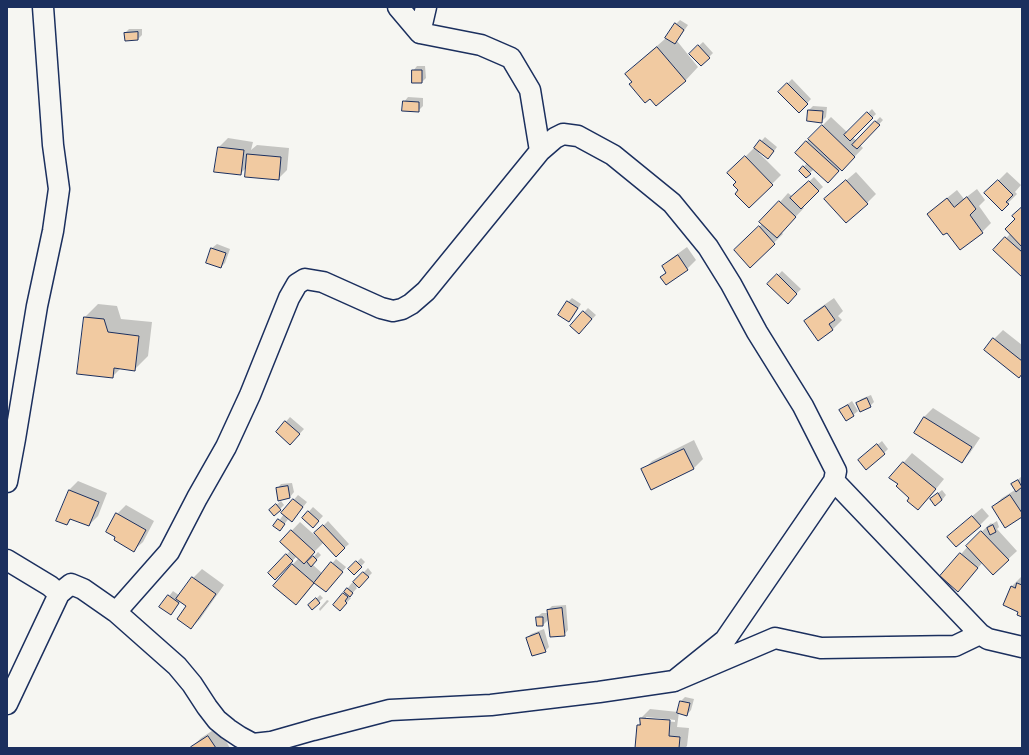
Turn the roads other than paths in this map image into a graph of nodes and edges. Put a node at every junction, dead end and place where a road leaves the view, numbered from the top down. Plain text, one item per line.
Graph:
1 (43, 7) edge
2 (398, 7) edge
3 (426, 7) edge
4 (420, 33) junction
5 (540, 151) junction
6 (834, 481) junction
7 (7, 482) edge
8 (7, 560) edge
9 (59, 594) junction
10 (116, 612) junction
11 (980, 634) junction
12 (1022, 647) edge
13 (674, 680) junction
14 (7, 704) edge

1 - 7 street
2 - 4 street
3 - 4 street
4 - 5 street
5 - 6 street
5 - 10 street
6 - 11 street
6 - 13 street
8 - 9 street
9 - 10 street
9 - 14 street
10 - 13 street
11 - 12 street
11 - 13 street

